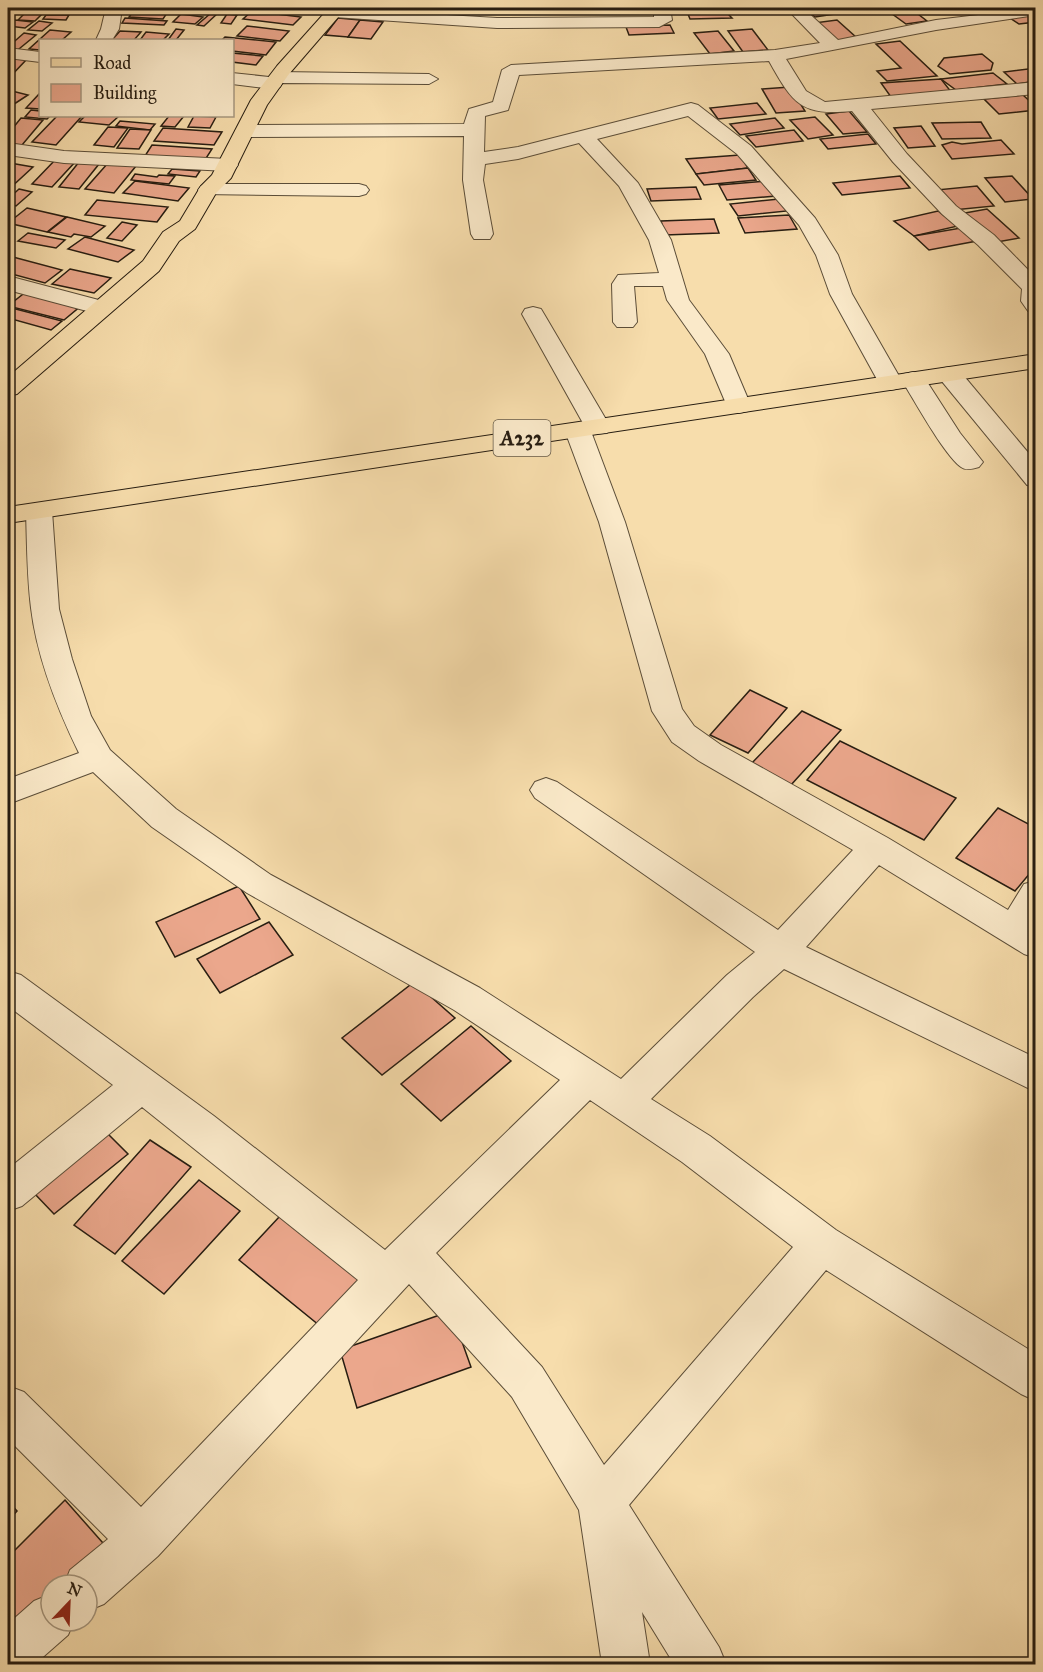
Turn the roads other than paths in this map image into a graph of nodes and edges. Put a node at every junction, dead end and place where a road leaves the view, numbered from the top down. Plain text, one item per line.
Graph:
1 (114, 8) edge
2 (663, 8) edge
3 (794, 8) edge
4 (336, 10) edge
5 (1035, 10) edge
6 (104, 39) edge
7 (834, 46) junction
8 (8, 53) edge
9 (775, 55) junction
10 (39, 57) edge
11 (234, 78) edge
12 (429, 79) dead end
13 (276, 80) junction
14 (1035, 88) edge
15 (858, 106) junction
16 (473, 130) junction
17 (245, 131) junction
18 (585, 138) junction
19 (8, 149) edge
20 (475, 159) junction
21 (228, 165) junction
22 (208, 190) junction
23 (359, 190) dead end
24 (482, 234) dead end
25 (672, 279) junction
26 (8, 283) edge
27 (1035, 306) edge
28 (102, 308) junction
29 (533, 314) dead end
30 (625, 322) dead end
31 (1035, 361) edge
32 (949, 374) junction
33 (902, 381) junction
34 (8, 389) edge
35 (739, 406) junction
36 (588, 430) junction
37 (970, 462) dead end
38 (1035, 479) edge
39 (23, 513) edge
40 (98, 758) junction
41 (546, 790) dead end
42 (8, 792) edge
43 (876, 846) junction
44 (1035, 894) edge
45 (1025, 937) edge
46 (781, 951) junction
47 (8, 986) edge
48 (1035, 1076) edge
49 (587, 1078) junction
50 (141, 1085) junction
51 (623, 1102) junction
52 (8, 1193) edge
53 (822, 1244) junction
54 (398, 1265) junction
55 (1035, 1379) edge
56 (8, 1408) edge
57 (601, 1503) junction
58 (142, 1540) junction
59 (99, 1577) edge
60 (39, 1629) edge
61 (8, 1656) edge
62 (626, 1665) edge
63 (702, 1665) edge

1 - 6 street
2 - 4 street
3 - 7 street
4 - 13 main road
5 - 7 street
7 - 9 street
8 - 10 street
9 - 15 street
9 - 16 street
11 - 13 street
12 - 13 street
13 - 17 main road
14 - 15 street
15 - 27 street
16 - 17 street
16 - 20 street
17 - 21 main road
18 - 20 street
18 - 25 street
18 - 33 street
19 - 21 street
20 - 24 street
21 - 22 main road
22 - 23 street
22 - 28 main road
25 - 30 street
25 - 35 street
26 - 28 street
28 - 34 main road
29 - 36 street
31 - 32 main road, A232
32 - 33 main road, A232
32 - 38 street
33 - 35 main road, A232
33 - 37 street
35 - 36 main road, A232
36 - 39 main road, A232
36 - 43 street
39 - 40 street
40 - 42 street
40 - 49 street
41 - 46 street
43 - 45 street
43 - 46 street
44 - 45 street
46 - 48 street
46 - 51 street
47 - 50 street
49 - 51 street
49 - 54 street
50 - 52 street
50 - 54 street
51 - 53 street
53 - 55 street
53 - 57 street
54 - 57 street
54 - 58 street
56 - 58 street
57 - 62 street
57 - 63 street
58 - 59 street
60 - 61 street

